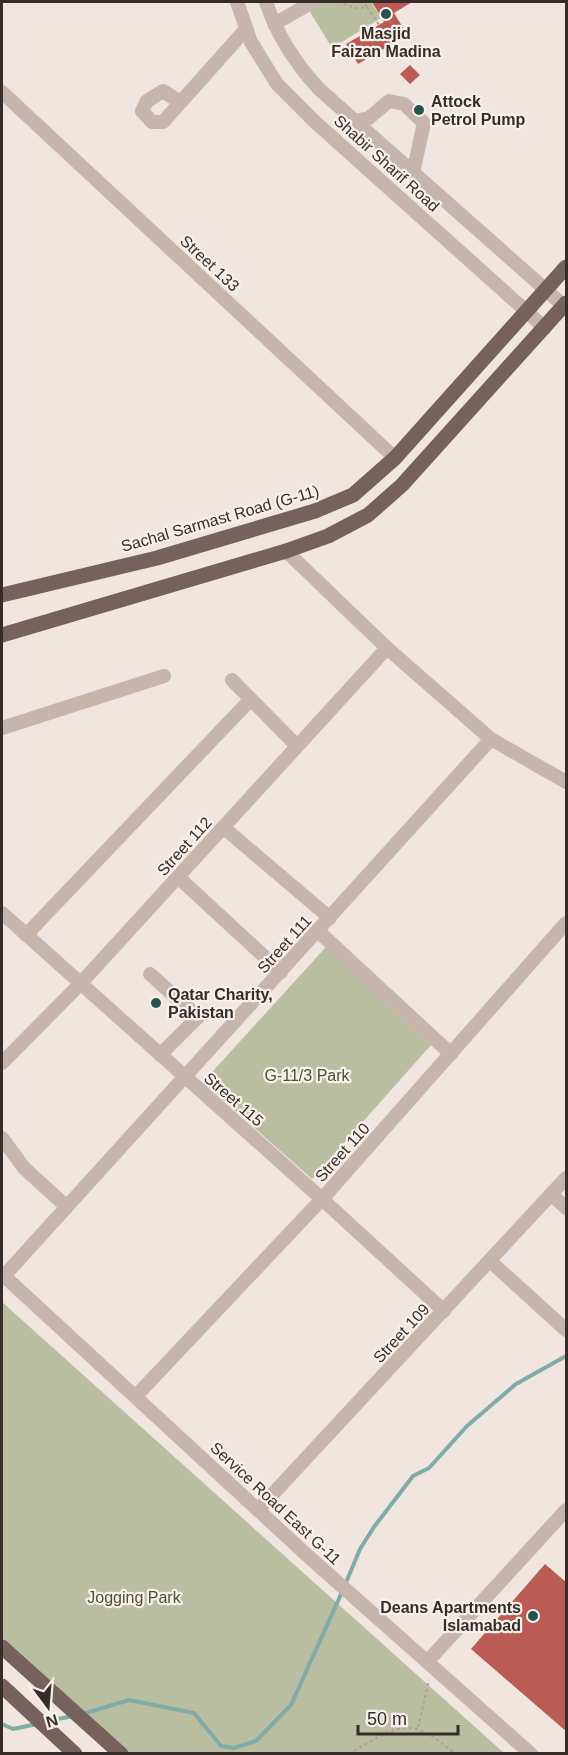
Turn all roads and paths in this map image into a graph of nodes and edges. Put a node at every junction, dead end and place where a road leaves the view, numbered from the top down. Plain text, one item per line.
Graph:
1 (237, 2) edge
2 (266, 2) edge
3 (313, 2) edge
4 (338, 2) edge
5 (364, 2) edge
6 (367, 7) junction
7 (274, 24) junction
8 (379, 25) dead end
9 (246, 29) junction
10 (2, 92) edge
11 (180, 102) dead end
12 (356, 123) junction
13 (342, 143) junction
14 (413, 173) junction
15 (445, 201) junction
16 (427, 221) junction
17 (567, 267) edge
18 (546, 291) junction
19 (565, 305) edge
20 (528, 313) junction
21 (545, 328) junction
22 (395, 458) junction
23 (286, 551) junction
24 (2, 595) edge
25 (2, 635) edge
26 (387, 648) junction
27 (164, 676) dead end
28 (232, 680) dead end
29 (251, 699) junction
30 (2, 728) edge
31 (491, 739) junction
32 (297, 746) junction
33 (567, 782) edge
34 (223, 827) junction
35 (178, 877) junction
36 (2, 912) edge
37 (330, 918) junction
38 (567, 923) edge
39 (318, 931) junction
40 (26, 935) junction
41 (281, 972) junction
42 (150, 974) dead end
43 (80, 984) junction
44 (450, 1054) junction
45 (160, 1055) junction
46 (2, 1063) edge
47 (185, 1078) junction
48 (2, 1138) edge
49 (567, 1178) edge
50 (552, 1194) junction
51 (322, 1199) junction
52 (67, 1207) junction
53 (567, 1209) edge
54 (490, 1261) junction
55 (3, 1275) edge
56 (444, 1311) junction
57 (567, 1330) edge
58 (136, 1396) junction
59 (259, 1509) junction
60 (567, 1510) edge
61 (3, 1652) edge
62 (430, 1665) junction
63 (2, 1686) edge
64 (418, 1727) junction
65 (75, 1754) edge
66 (120, 1754) edge
67 (350, 1754) edge
68 (455, 1754) edge
69 (531, 1754) edge

1 - 9 street, Shabir Sharif Road
2 - 7 street, Shabir Sharif Road
3 - 7 street
4 - 6 path
5 - 6 path
6 - 8 path
7 - 12 street, Shabir Sharif Road
9 - 11 street
9 - 13 street, Shabir Sharif Road
10 - 22 street, Street 133
12 - 13 street
12 - 14 street, Shabir Sharif Road
12 - 14 street
13 - 16 street, Shabir Sharif Road
14 - 15 street, Shabir Sharif Road
15 - 16 street
15 - 18 street, Shabir Sharif Road
16 - 20 street, Shabir Sharif Road
17 - 18 main road, Sachal Sarmast Road (G-11)
18 - 19 street, Shabir Sharif Road
18 - 20 main road, Sachal Sarmast Road (G-11)
19 - 21 main road
20 - 21 street, Shabir Sharif Road
20 - 22 main road, Sachal Sarmast Road (G-11)
21 - 23 main road
22 - 24 main road, Sachal Sarmast Road (G-11)
23 - 25 main road
23 - 26 street
26 - 31 street
26 - 32 street, Street 112
27 - 30 street
28 - 29 street
29 - 32 street
29 - 40 street
31 - 33 street
31 - 37 street, Street 111
32 - 34 street, Street 112
34 - 35 street, Street 112
34 - 37 street
35 - 41 street
35 - 43 street, Street 112
36 - 40 street, Street 115
37 - 39 street, Street 111
38 - 44 street, Street 110
39 - 41 street, Street 111
39 - 44 street
40 - 43 street, Street 115
41 - 47 street, Street 111
42 - 45 street
43 - 45 street, Street 115
43 - 46 street, Street 112
44 - 51 street, Street 110
45 - 47 street, Street 115
47 - 51 street, Street 115
47 - 52 street, Street 111
48 - 52 street
49 - 50 street, Street 109
50 - 53 street
50 - 54 street, Street 109
51 - 56 street, Street 115
51 - 58 street, Street 110
52 - 55 street, Street 111
54 - 56 street, Street 109
54 - 57 street
55 - 58 street, Service Road East G-11
56 - 59 street, Street 109
58 - 59 street, Service Road East G-11
59 - 62 street, Service Road East G-11
60 - 62 street
61 - 66 main road
62 - 64 path
62 - 69 street, Service Road East G-11
63 - 65 main road
64 - 67 path
64 - 68 path

